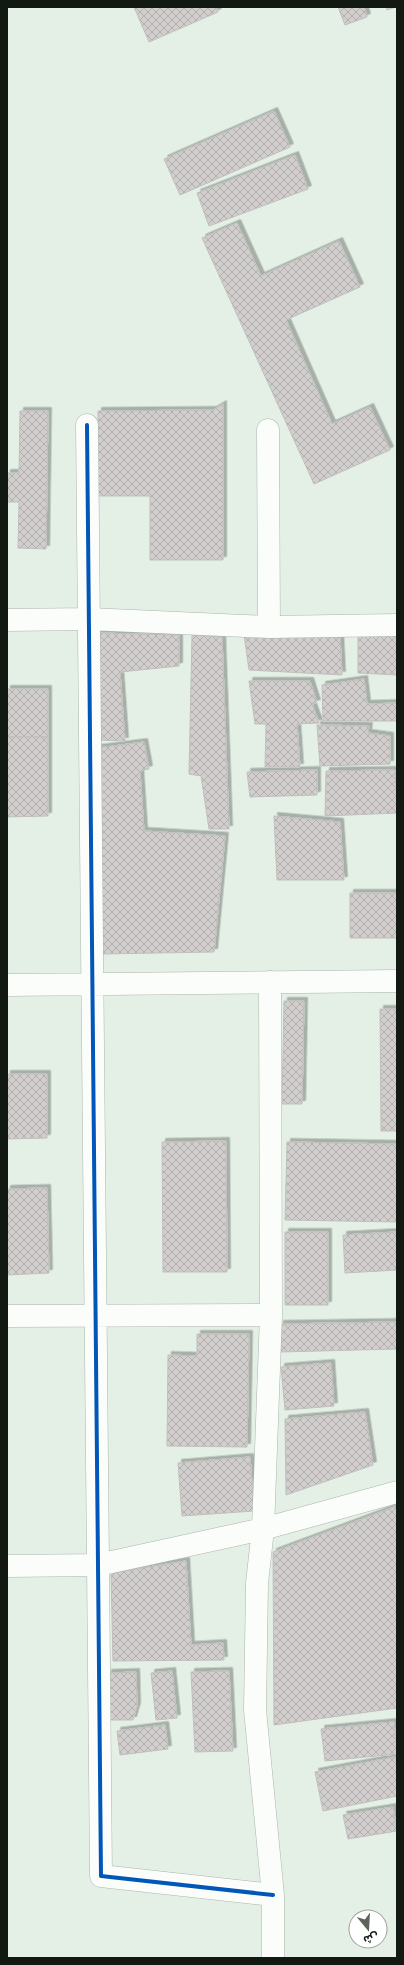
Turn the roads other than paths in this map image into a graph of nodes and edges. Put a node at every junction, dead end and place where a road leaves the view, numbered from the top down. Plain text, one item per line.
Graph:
1 (87, 425) dead end
2 (268, 430) dead end
3 (89, 619) junction
4 (7, 620) edge
5 (397, 624) edge
6 (269, 627) junction
7 (397, 981) edge
8 (270, 982) junction
9 (92, 984) junction
10 (7, 985) edge
11 (271, 1315) junction
12 (7, 1316) edge
13 (96, 1316) junction
14 (397, 1492) edge
15 (263, 1529) junction
16 (98, 1565) junction
17 (7, 1566) edge
18 (273, 1896) junction
19 (273, 1958) edge

1 - 3 street
2 - 6 street
3 - 4 street
3 - 6 street
3 - 9 street
5 - 6 street
7 - 8 street
8 - 9 street
8 - 11 street
9 - 10 street
9 - 13 street
11 - 13 street
11 - 15 street
12 - 13 street
13 - 16 street
14 - 15 street
15 - 16 street
15 - 18 street
16 - 17 street
16 - 18 street
18 - 19 street

